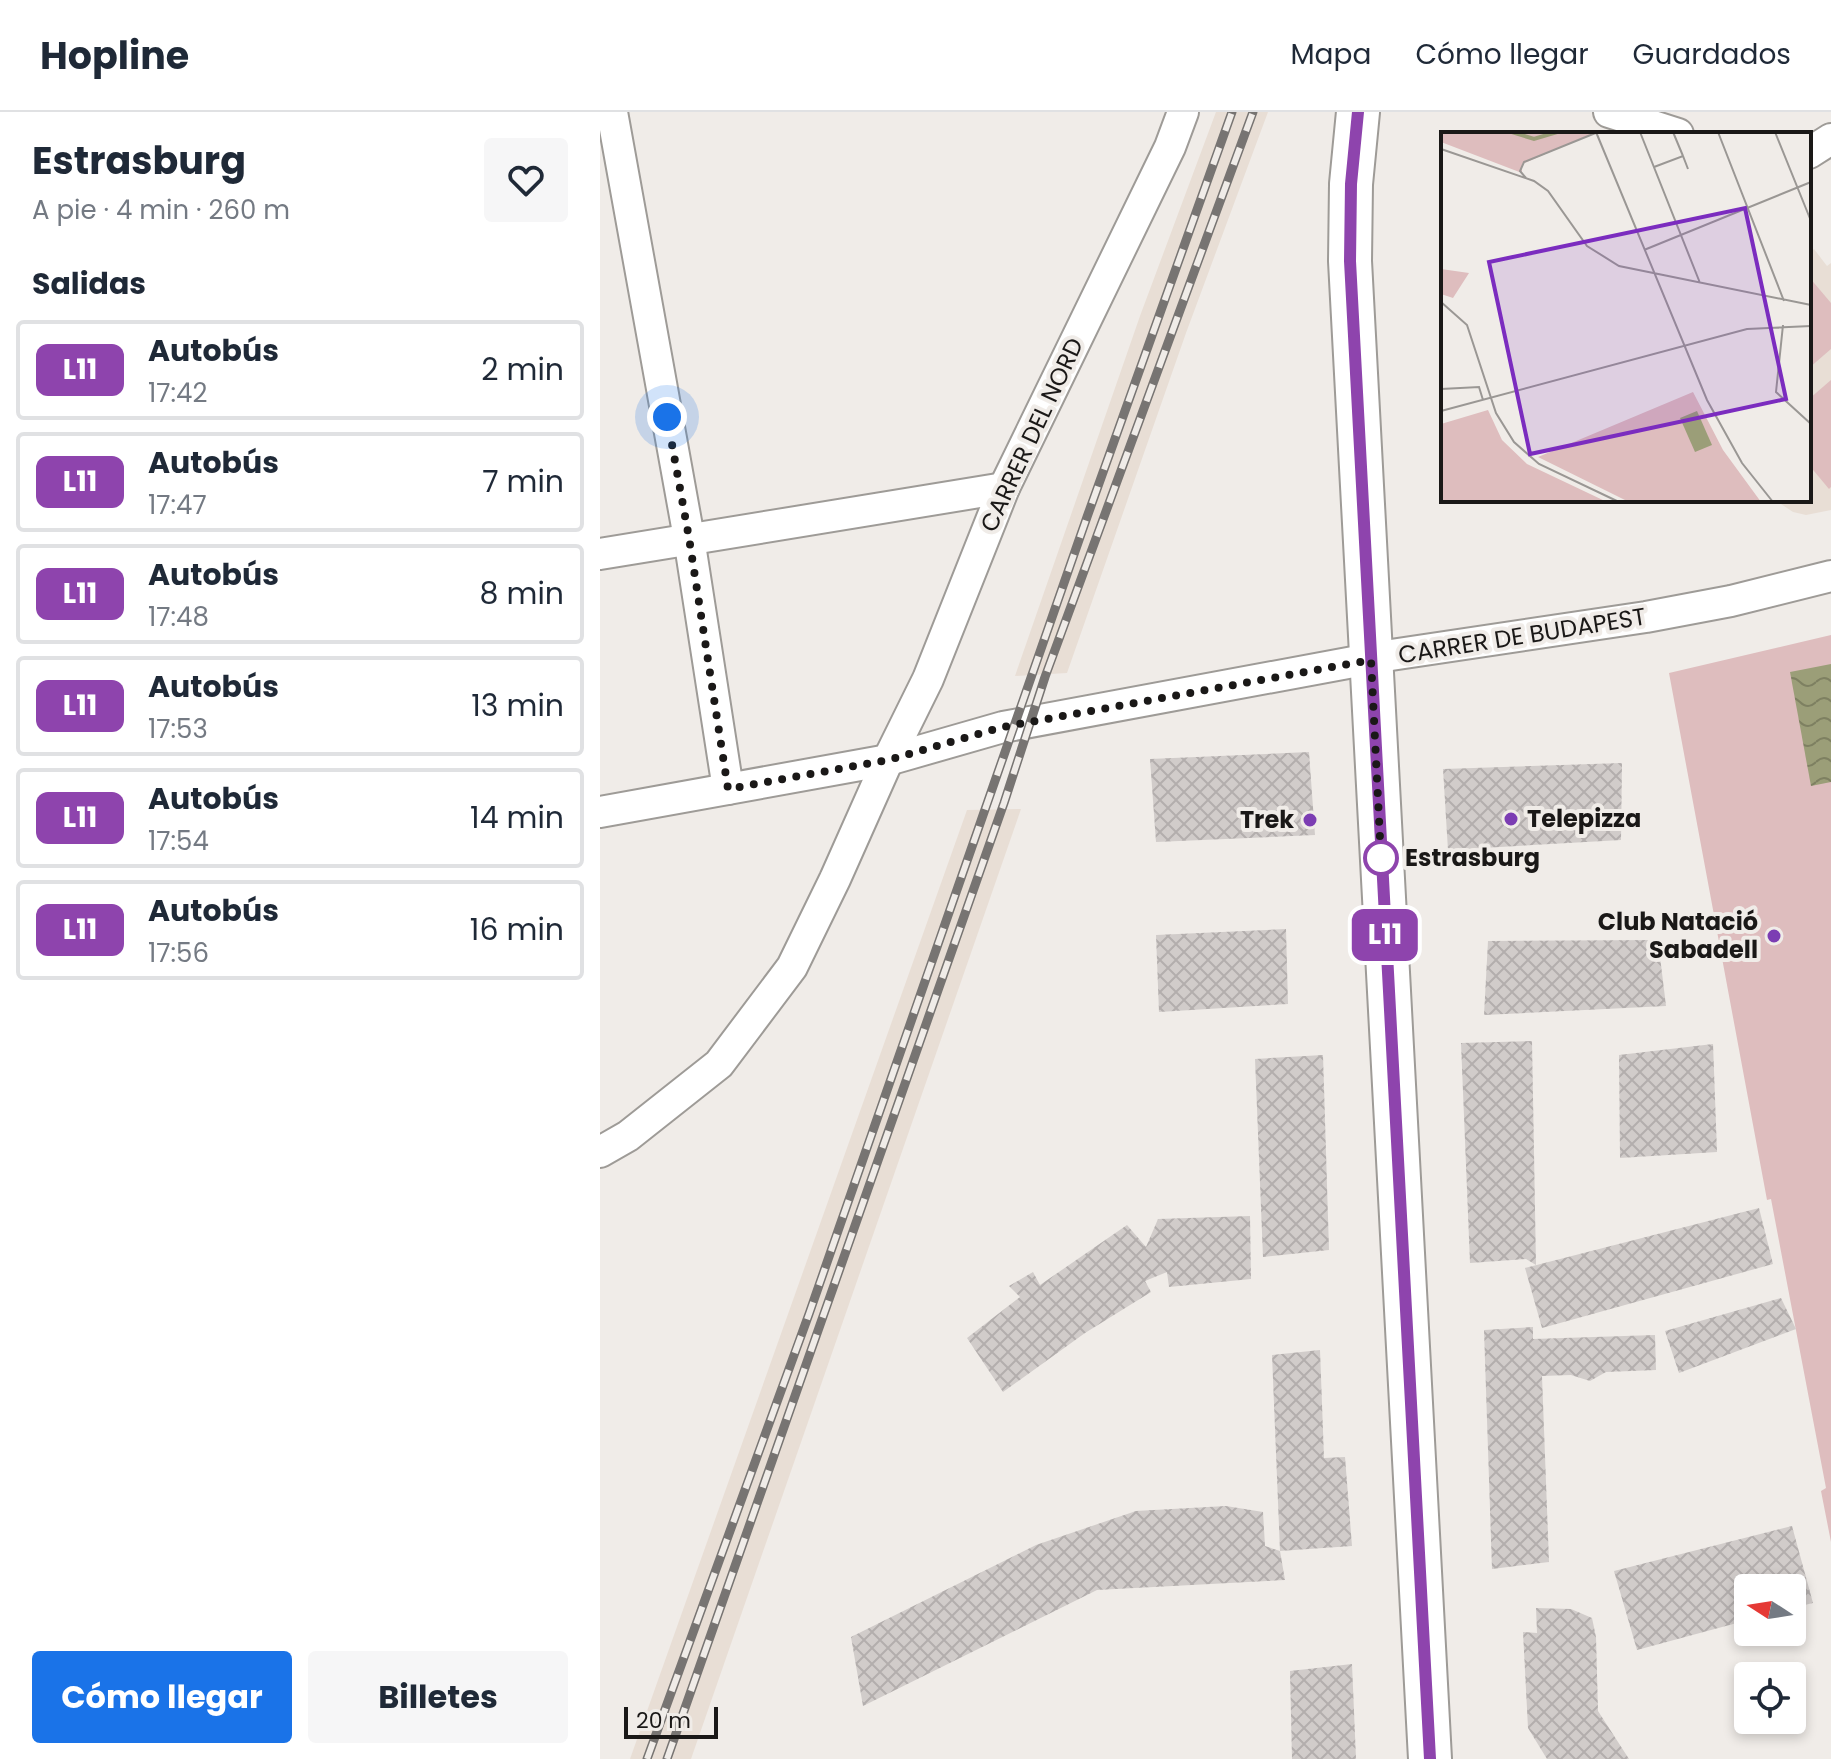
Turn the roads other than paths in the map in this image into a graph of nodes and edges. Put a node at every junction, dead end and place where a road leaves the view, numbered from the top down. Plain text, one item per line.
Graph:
1 (612, 112) edge
2 (1183, 112) edge
3 (1358, 112) edge
4 (1380, 112) edge
5 (1609, 112) edge
6 (1672, 132) edge
7 (1831, 139) edge
8 (1811, 152) edge
9 (1004, 488) junction
10 (689, 538) junction
11 (600, 554) edge
12 (1831, 576) edge
13 (1381, 658) junction
14 (888, 760) junction
15 (728, 789) junction
16 (600, 812) edge
17 (600, 1152) edge
18 (1430, 1759) edge
19 (1447, 1759) edge

1 - 10 street
2 - 9 street, CARRER DEL NORD
3 - 13 main road
4 - 13 main road
5 - 6 street
7 - 8 street
9 - 10 street
9 - 14 street, CARRER DEL NORD
10 - 11 street
10 - 15 street
12 - 13 street, CARRER DE BUDAPEST
13 - 14 street, CARRER DE BUDAPEST
13 - 18 main road
13 - 19 main road
14 - 15 street, CARRER DE BUDAPEST
14 - 17 street, CARRER DEL NORD
15 - 16 street, CARRER DE BUDAPEST

